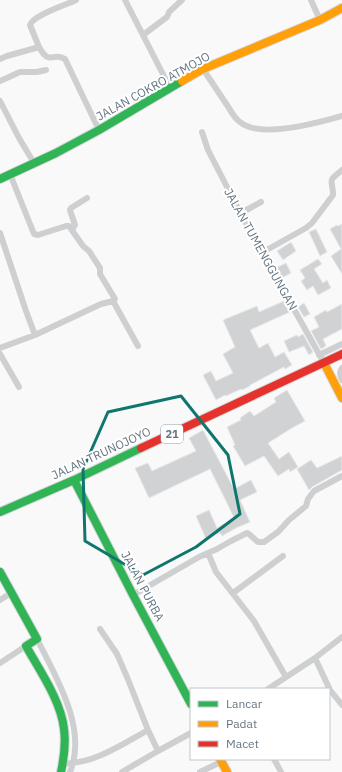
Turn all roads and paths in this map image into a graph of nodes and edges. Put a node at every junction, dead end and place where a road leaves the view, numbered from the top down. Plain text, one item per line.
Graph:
1 (76, 0) edge
2 (125, 0) edge
3 (182, 0) edge
4 (311, 0) edge
5 (62, 3) edge
6 (342, 8) edge
7 (320, 20) junction
8 (143, 35) junction
9 (39, 47) junction
10 (0, 59) edge
11 (203, 69) junction
12 (46, 70) dead end
13 (0, 81) edge
14 (170, 88) junction
15 (0, 101) edge
16 (342, 116) edge
17 (99, 130) junction
18 (202, 132) dead end
19 (34, 163) junction
20 (342, 170) edge
21 (10, 174) junction
22 (0, 179) edge
23 (87, 198) dead end
24 (261, 202) dead end
25 (241, 213) junction
26 (72, 230) junction
27 (0, 233) edge
28 (263, 252) junction
29 (113, 302) junction
30 (35, 335) junction
31 (342, 344) edge
32 (138, 346) dead end
33 (0, 348) edge
34 (0, 354) edge
35 (342, 354) edge
36 (319, 355) junction
37 (324, 363) junction
38 (342, 368) edge
39 (342, 380) edge
40 (19, 387) dead end
41 (342, 398) edge
42 (342, 476) edge
43 (74, 480) junction
44 (0, 512) edge
45 (208, 553) junction
46 (283, 556) dead end
47 (0, 572) edge
48 (11, 593) junction
49 (233, 593) junction
50 (133, 595) junction
51 (0, 600) edge
52 (100, 629) dead end
53 (342, 637) edge
54 (37, 639) junction
55 (26, 646) junction
56 (315, 658) junction
57 (0, 663) edge
58 (43, 664) junction
59 (286, 677) junction
60 (270, 688) edge
61 (329, 688) edge
62 (330, 690) edge
63 (190, 702) edge
64 (342, 705) edge
65 (148, 730) junction
66 (190, 734) edge
67 (158, 751) junction
68 (220, 760) edge
69 (275, 760) edge
70 (68, 763) junction
71 (132, 769) edge
72 (61, 772) edge
73 (70, 772) edge
74 (122, 772) edge
75 (200, 772) edge
76 (227, 772) edge
77 (281, 772) edge

1 - 5 street
2 - 8 street
3 - 8 street
4 - 7 street
5 - 9 street
6 - 7 main road, JALAN COKRO ATMOJO
7 - 11 main road, JALAN COKRO ATMOJO
8 - 14 street
9 - 10 street
9 - 17 street
11 - 14 main road, JALAN COKRO ATMOJO
11 - 16 street
12 - 13 street
14 - 17 main road, JALAN COKRO ATMOJO
15 - 19 street
17 - 19 main road, JALAN COKRO ATMOJO
18 - 25 street, JALAN TUMENGGUNGAN
19 - 21 main road, JALAN COKRO ATMOJO
20 - 28 street
21 - 22 main road, JALAN COKRO ATMOJO
21 - 26 street
23 - 26 street
24 - 25 street
25 - 28 street, JALAN TUMENGGUNGAN
26 - 29 street
27 - 30 street
28 - 36 street, JALAN TUMENGGUNGAN
29 - 30 street
29 - 32 street
30 - 33 street
31 - 36 street
34 - 40 street
35 - 37 main road, JALAN TRUNOJOYO / 21
36 - 37 street, JALAN TUMENGGUNGAN
37 - 41 main road
37 - 43 main road, JALAN TRUNOJOYO / 21
38 - 39 street
42 - 45 street
43 - 44 main road, JALAN TRUNOJOYO / 21
43 - 50 main road, JALAN PURBA
45 - 49 street
45 - 50 street
46 - 49 street
47 - 48 main road
48 - 51 street
48 - 54 main road
49 - 59 street
50 - 63 main road, JALAN PURBA
52 - 65 street
53 - 56 street
54 - 55 main road
54 - 58 street
55 - 57 street
55 - 58 main road
56 - 59 street
56 - 61 street
58 - 70 main road
58 - 70 street
59 - 60 street
62 - 64 street
65 - 67 street
65 - 70 street
66 - 67 street
67 - 71 street
68 - 75 street
68 - 76 main road
69 - 77 street
70 - 72 main road
70 - 73 street
71 - 74 street

